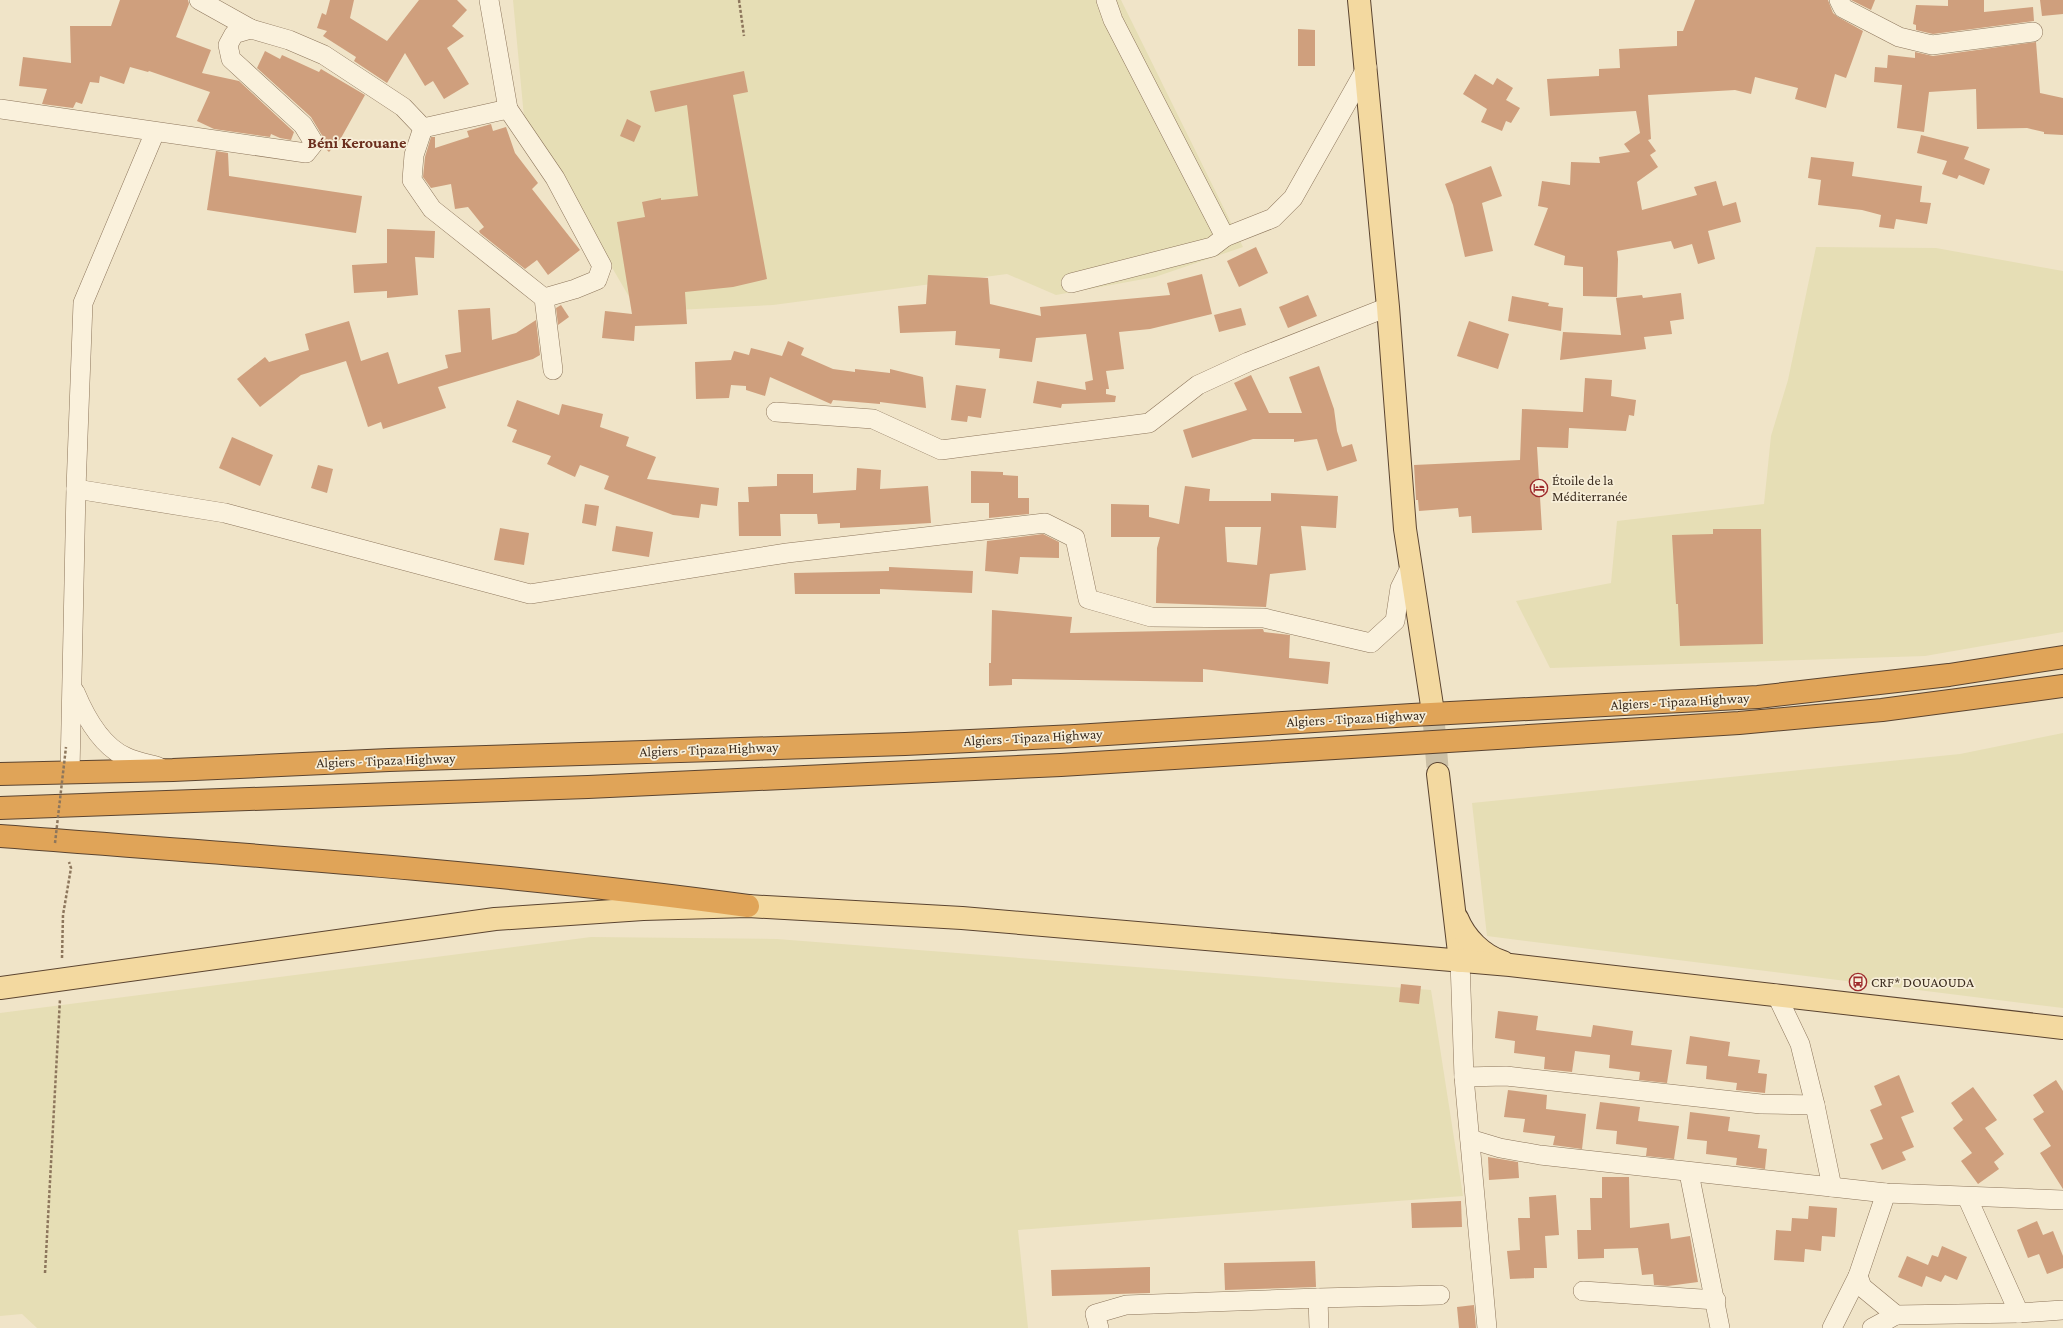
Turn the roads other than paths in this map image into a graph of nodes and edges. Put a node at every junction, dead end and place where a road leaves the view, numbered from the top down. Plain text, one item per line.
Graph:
1 (199, 0) edge
2 (489, 0) edge
3 (1106, 0) edge
4 (1359, 0) edge
5 (1839, 0) edge
6 (251, 29) junction
7 (2033, 32) dead end
8 (1366, 67) junction
9 (0, 109) edge
10 (508, 109) junction
11 (423, 128) junction
12 (155, 132) junction
13 (1225, 237) junction
14 (1071, 283) dead end
15 (544, 298) junction
16 (1388, 307) junction
17 (553, 370) dead end
18 (776, 412) dead end
19 (76, 489) junction
20 (1411, 566) junction
21 (2063, 657) edge
22 (73, 685) junction
23 (2063, 686) edge
24 (1433, 712) tunnel mouth
25 (173, 770) junction
26 (70, 772) junction
27 (0, 774) edge
28 (1438, 774) tunnel mouth
29 (0, 808) edge
30 (0, 836) edge
31 (748, 906) junction
32 (1455, 911) junction
33 (1407, 957) junction
34 (1460, 961) junction
35 (1510, 965) junction
36 (0, 988) edge
37 (1776, 994) junction
38 (2063, 1028) edge
39 (1464, 1077) junction
40 (1815, 1105) junction
41 (1470, 1139) junction
42 (1689, 1173) junction
43 (1832, 1188) junction
44 (1886, 1193) junction
45 (1967, 1197) junction
46 (2063, 1200) edge
47 (1858, 1276) junction
48 (1583, 1291) dead end
49 (1440, 1295) dead end
50 (1318, 1298) junction
51 (1716, 1300) junction
52 (2063, 1310) edge
53 (2019, 1313) junction
54 (1896, 1315) junction
55 (1099, 1328) edge
56 (1319, 1328) edge
57 (1487, 1328) edge
58 (1720, 1328) edge
59 (1832, 1328) edge
60 (1872, 1328) edge

1 - 6 street
2 - 10 street
3 - 13 street
4 - 8 main road
5 - 7 street
6 - 11 street
6 - 12 street
8 - 13 street
8 - 16 main road
9 - 12 street
10 - 11 street
10 - 15 street
11 - 15 street
12 - 19 street
13 - 14 street
15 - 17 street
16 - 18 street
16 - 20 main road
19 - 20 street
19 - 22 street
20 - 24 main road
21 - 25 highway, Algiers - Tipaza Highway
22 - 25 street
22 - 26 street
23 - 29 highway, Algiers - Tipaza Highway
25 - 26 highway, Algiers - Tipaza Highway
26 - 27 highway, Algiers - Tipaza Highway
28 - 32 main road
30 - 31 highway
31 - 33 main road
31 - 36 main road
32 - 33 main road
32 - 34 main road
32 - 35 main road
33 - 34 main road
34 - 35 main road
34 - 39 street
35 - 37 main road
37 - 38 main road
37 - 40 street
39 - 40 street
39 - 41 street
40 - 43 street
41 - 42 street
41 - 57 street
42 - 43 street
42 - 51 street
43 - 44 street
44 - 45 street
44 - 47 street
45 - 46 street
45 - 53 street
47 - 54 street
47 - 59 street
48 - 51 street
49 - 50 street
50 - 55 street
50 - 56 street
51 - 58 street
52 - 53 street
53 - 54 street
54 - 60 street

